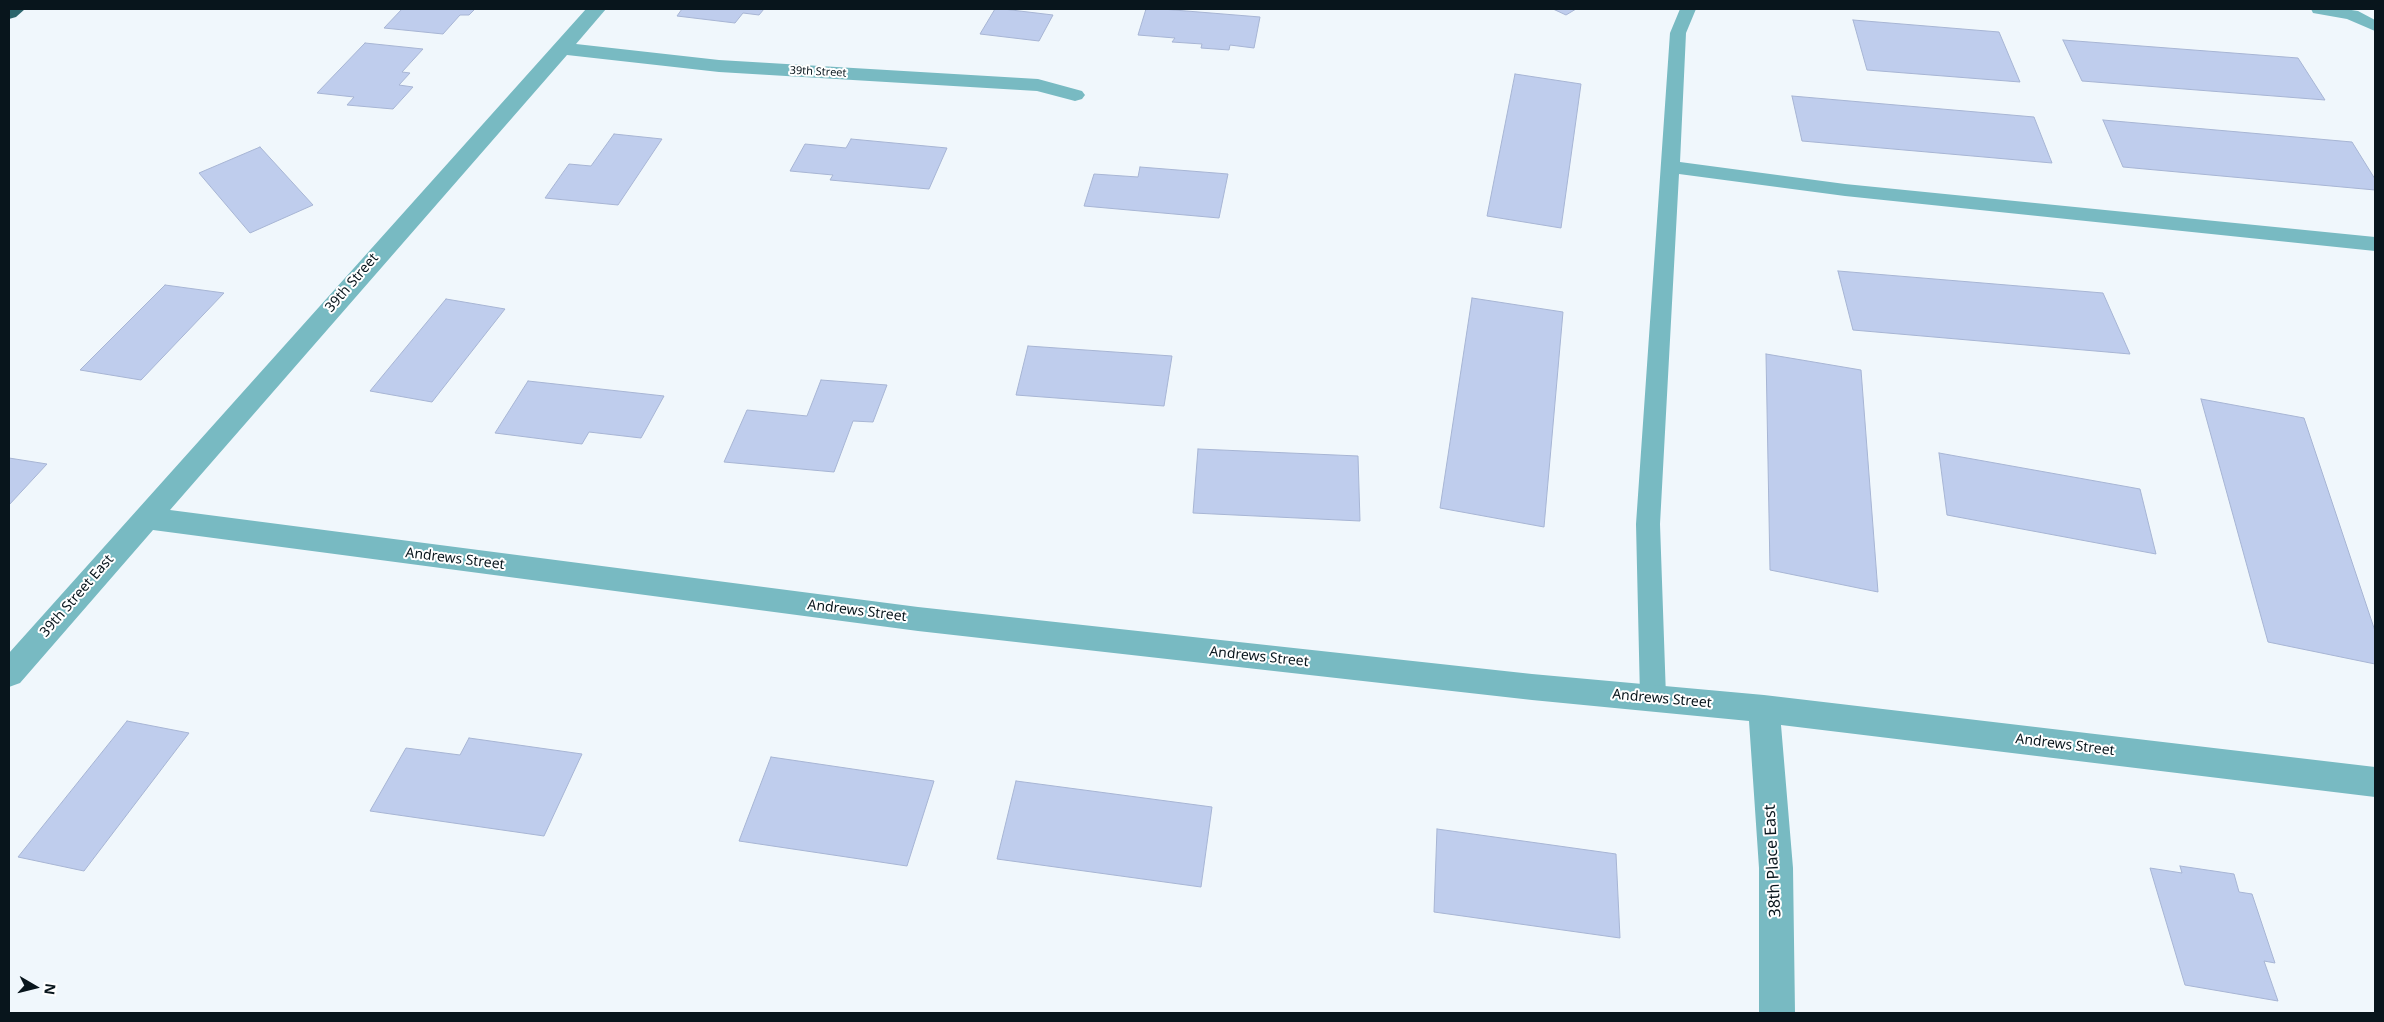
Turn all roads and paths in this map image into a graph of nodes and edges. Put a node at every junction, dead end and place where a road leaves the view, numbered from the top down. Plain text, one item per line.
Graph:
1 (15, 9) edge
2 (596, 9) edge
3 (1688, 9) edge
4 (2319, 9) edge
5 (9, 13) edge
6 (2375, 26) edge
7 (560, 48) junction
8 (1075, 95) dead end
9 (1671, 167) junction
10 (2375, 244) edge
11 (145, 518) junction
12 (9, 674) edge
13 (1652, 697) junction
14 (1764, 709) junction
15 (2375, 782) edge
16 (1777, 1013) edge

1 - 5 highway
2 - 7 street, 39th Street
3 - 9 lane
4 - 6 lane
7 - 8 street, 39th Street
7 - 11 street, 39th Street
9 - 10 lane
9 - 13 lane
11 - 12 street, 39th Street East
11 - 13 street, Andrews Street
13 - 14 street, Andrews Street
14 - 15 street, Andrews Street
14 - 16 street, 38th Place East

